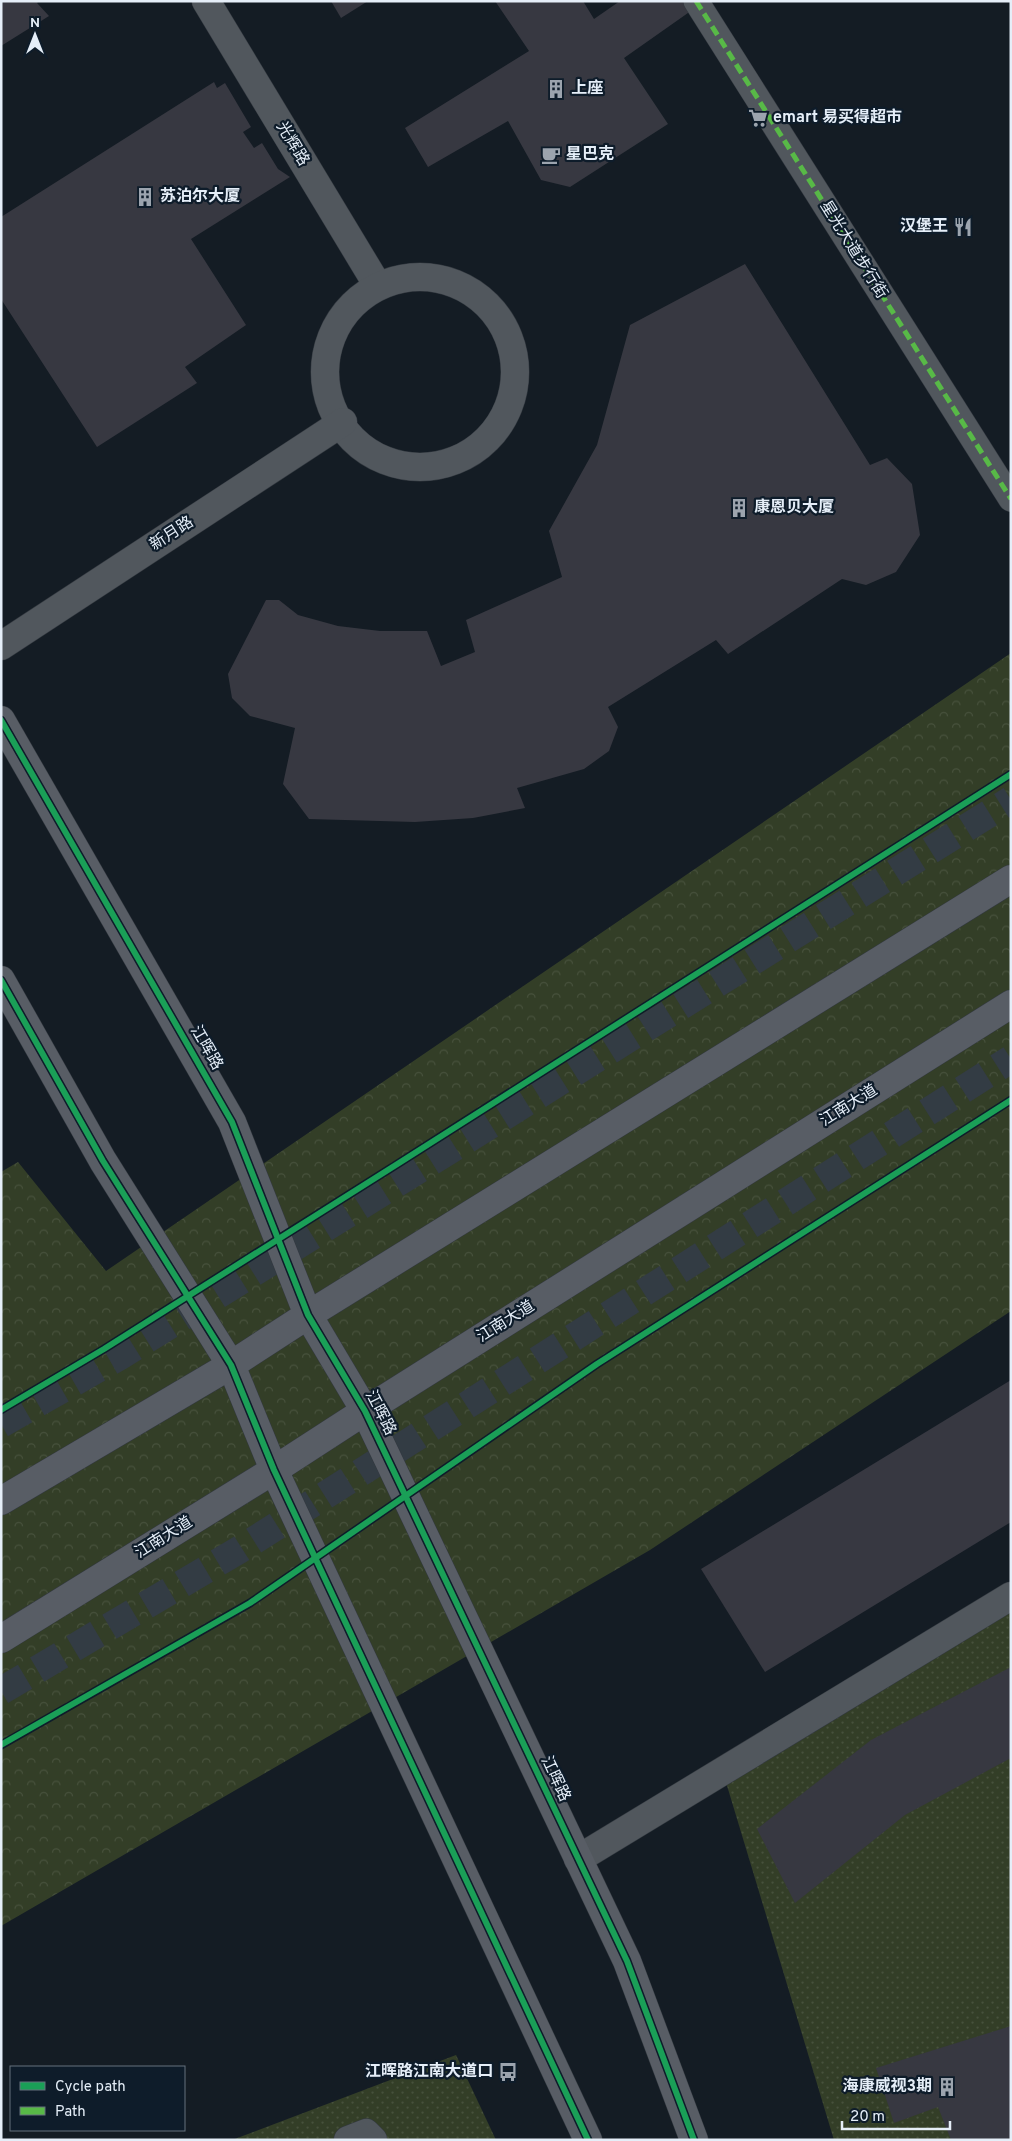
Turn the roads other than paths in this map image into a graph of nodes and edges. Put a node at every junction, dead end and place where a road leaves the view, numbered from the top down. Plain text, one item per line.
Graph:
1 (206, 1) edge
2 (696, 1) edge
3 (378, 286) junction
4 (343, 422) junction
5 (1011, 499) edge
6 (1, 646) edge
7 (1, 720) edge
8 (1011, 879) edge
9 (1, 980) edge
10 (1011, 1004) edge
11 (308, 1315) junction
12 (231, 1365) junction
13 (365, 1411) junction
14 (274, 1470) junction
15 (1, 1501) edge
16 (1011, 1596) edge
17 (1, 1639) edge
18 (578, 1859) junction
19 (348, 2140) edge
20 (373, 2140) edge
21 (588, 2140) edge
22 (694, 2140) edge

1 - 3 street, 光辉路
2 - 5 street, 星光大道步行街
3 - 4 street
3 - 4 street
4 - 6 street, 新月路
7 - 11 main road, 江晖路
8 - 11 main road
9 - 12 main road
10 - 13 main road, 江南大道
11 - 12 main road
11 - 13 main road, 江晖路
12 - 14 main road
12 - 15 main road
13 - 14 main road, 江南大道
13 - 18 main road, 江晖路
14 - 17 main road, 江南大道
14 - 21 main road
16 - 18 street
18 - 22 main road, 江晖路
19 - 20 street

